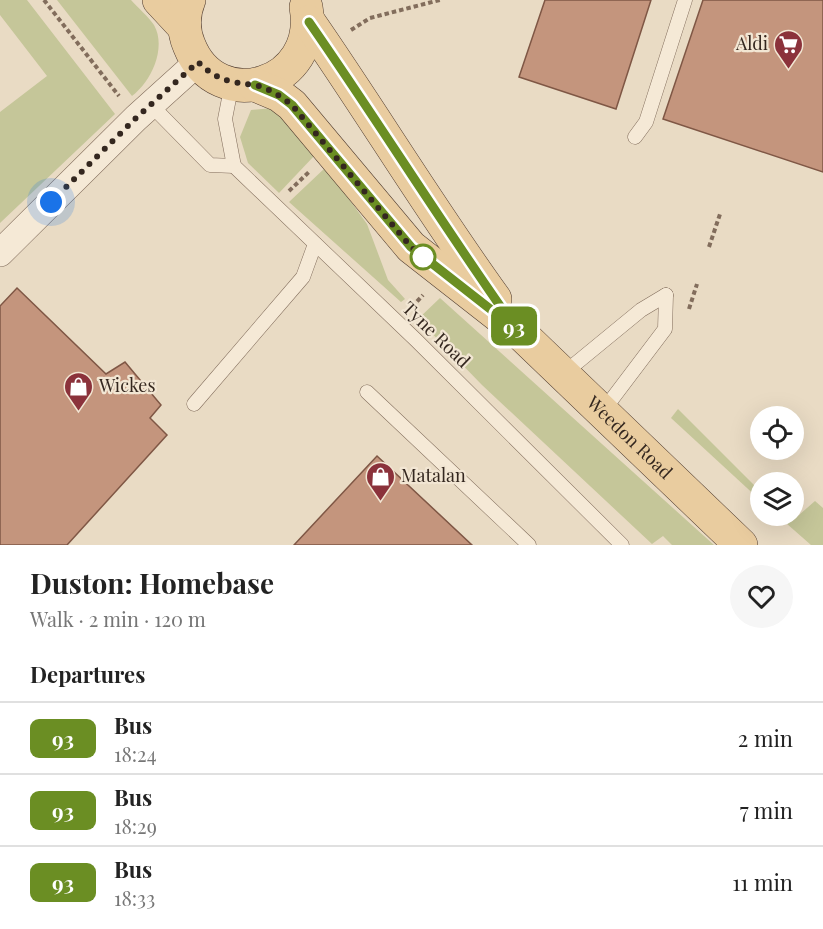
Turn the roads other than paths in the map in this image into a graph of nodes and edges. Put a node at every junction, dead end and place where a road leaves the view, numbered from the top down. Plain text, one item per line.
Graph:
1 (159, 0) edge
2 (685, 0) edge
3 (307, 11) edge
4 (187, 13) edge
5 (198, 62) junction
6 (244, 84) junction
7 (143, 112) junction
8 (635, 136) dead end
9 (234, 166) junction
10 (315, 244) junction
11 (0, 253) edge
12 (517, 330) junction
13 (563, 374) junction
14 (367, 392) dead end
15 (194, 404) dead end
16 (603, 411) junction
17 (610, 534) junction
18 (529, 545) edge
19 (601, 545) edge
20 (622, 545) edge
21 (741, 545) edge

1 - 4 main road
2 - 8 lane
3 - 6 main road
3 - 12 main road, Weedon Road
4 - 5 main road
5 - 6 main road, Weedon Road
5 - 7 street
6 - 9 lane
6 - 12 main road, Weedon Road
7 - 9 lane
7 - 11 street
9 - 10 lane, Tyne Road
10 - 15 lane
10 - 17 lane, Tyne Road
12 - 13 main road, Weedon Road
13 - 16 main road, Weedon Road
13 - 16 lane
14 - 18 lane
16 - 21 main road, Weedon Road
17 - 19 lane
17 - 20 lane, Tyne Road

